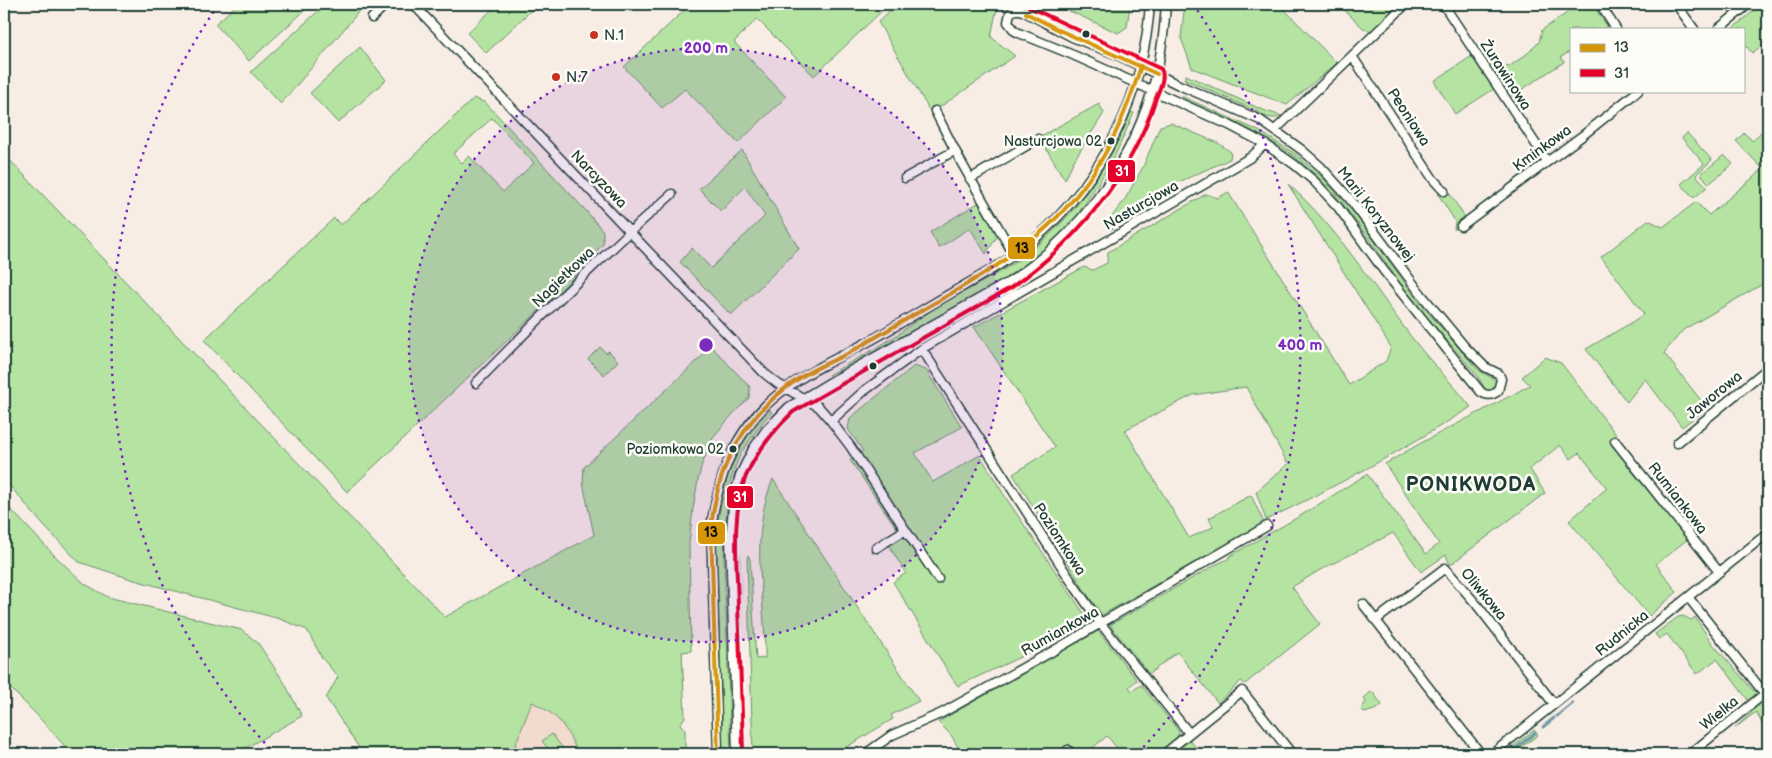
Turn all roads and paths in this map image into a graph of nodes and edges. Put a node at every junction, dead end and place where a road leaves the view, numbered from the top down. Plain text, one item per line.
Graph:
1 (386, 4) edge
2 (413, 4) edge
3 (1150, 4) edge
4 (1166, 4) edge
5 (1406, 4) edge
6 (1443, 4) edge
7 (1600, 4) edge
8 (1676, 4) edge
9 (1749, 4) edge
10 (372, 18) dead end
11 (1615, 28) edge
12 (1693, 28) edge
13 (1719, 28) edge
14 (1352, 56) junction
15 (1141, 66) junction
16 (1157, 74) junction
17 (1136, 83) junction
18 (1152, 91) junction
19 (1637, 92) edge
20 (935, 111) dead end
21 (1275, 130) junction
22 (1038, 139) dead end
23 (1265, 144) junction
24 (954, 151) junction
25 (1547, 161) junction
26 (905, 178) dead end
27 (970, 179) junction
28 (1444, 191) dead end
29 (672, 194) dead end
30 (1461, 226) dead end
31 (630, 231) junction
32 (1014, 255) junction
33 (922, 349) junction
34 (1768, 368) edge
35 (476, 383) dead end
36 (786, 388) junction
37 (804, 398) junction
38 (831, 421) junction
39 (1615, 442) dead end
40 (1677, 443) dead end
41 (1267, 526) dead end
42 (905, 530) junction
43 (1768, 533) edge
44 (876, 548) dead end
45 (1719, 572) junction
46 (938, 579) dead end
47 (1688, 597) junction
48 (1363, 604) dead end
49 (1376, 620) junction
50 (1101, 624) junction
51 (1767, 694) edge
52 (1554, 704) junction
53 (1189, 733) junction
54 (718, 754) edge
55 (737, 754) edge
56 (865, 754) edge
57 (1164, 754) edge
58 (1292, 754) edge
59 (1481, 754) edge
60 (1492, 754) edge
61 (1690, 754) edge

1 - 10 street
2 - 31 street, Narcyzowa
3 - 15 street
4 - 16 street
5 - 14 street
6 - 25 street, Żurawinowa
7 - 11 street
8 - 12 street
9 - 13 street
14 - 21 street
14 - 28 street, Peoniowa
15 - 16 street, Marii Koryznowej
15 - 17 street
15 - 17 street, Marii Koryznowej
16 - 18 street
16 - 21 street, Marii Koryznowej
17 - 18 street, Marii Koryznowej
17 - 32 street
18 - 23 street, Marii Koryznowej
18 - 37 street
19 - 25 street, Kminkowa
20 - 24 street
21 - 23 street, Marii Koryznowej
22 - 27 street
23 - 33 street, Nasturcjowa
24 - 26 street
24 - 27 street
25 - 30 street, Kminkowa
27 - 32 street
29 - 31 street, Nagietkowa
31 - 35 street, Nagietkowa
31 - 36 street, Narcyzowa
32 - 36 street
33 - 38 street, Nasturcjowa
33 - 50 street, Poziomkowa
34 - 40 street, Jaworowa
36 - 37 street, Narcyzowa
36 - 54 street
37 - 38 street, Narcyzowa
37 - 55 street
38 - 42 street, Narcyzowa
39 - 45 street, Rumiankowa
41 - 50 street, Rumiankowa
42 - 44 street
42 - 46 street, Narcyzowa
43 - 45 street, Rudnicka
45 - 47 street, Rudnicka
47 - 51 street
47 - 52 street, Rudnicka
48 - 49 street
49 - 52 street, Oliwkowa
49 - 59 street
50 - 53 street, Poziomkowa
50 - 56 street, Rumiankowa
51 - 61 street, Wielka
52 - 60 street, Rudnicka
53 - 57 street
53 - 58 street

